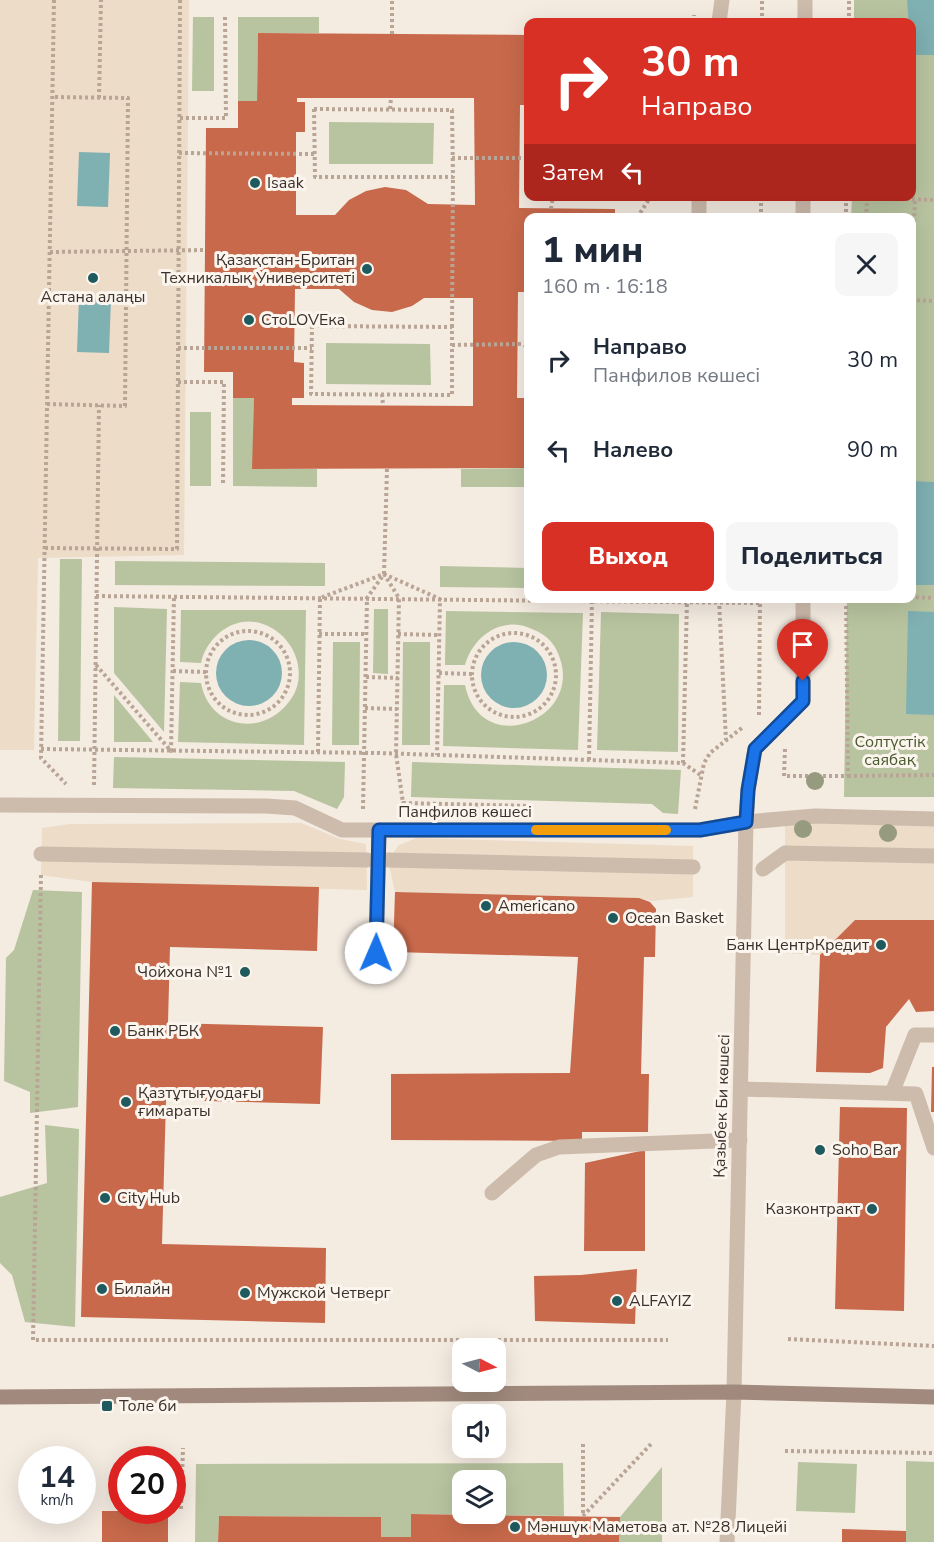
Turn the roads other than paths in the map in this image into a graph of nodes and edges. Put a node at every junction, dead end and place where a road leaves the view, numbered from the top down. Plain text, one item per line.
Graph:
1 (722, 0) edge
2 (805, 0) edge
3 (720, 18) edge
4 (805, 18) edge
5 (803, 603) edge
6 (0, 805) edge
7 (934, 819) edge
8 (746, 822) junction
9 (379, 830) junction
10 (41, 854) road end
11 (934, 856) edge
12 (367, 860) dead end
13 (388, 860) dead end
14 (693, 867) dead end
15 (763, 869) dead end
16 (376, 953) dead end
17 (934, 1035) edge
18 (741, 1089) junction
19 (892, 1093) junction
20 (740, 1140) junction
21 (934, 1148) edge
22 (492, 1193) dead end
23 (734, 1392) junction
24 (0, 1397) edge
25 (934, 1397) edge
26 (727, 1542) edge

1 - 3 street
2 - 4 street
5 - 8 street, Қазыбек Би көшесі
6 - 9 street, Панфилов көшесі
7 - 8 street, Панфилов көшесі
8 - 9 street, Панфилов көшесі
8 - 18 street, Қазыбек Би көшесі
9 - 16 street
10 - 12 street
11 - 15 street
13 - 14 street
17 - 19 street
18 - 19 street
18 - 20 street, Қазыбек Би көшесі
19 - 21 street
20 - 22 street
20 - 23 street, Қазыбек Би көшесі
23 - 24 main road
23 - 25 main road
23 - 26 street

